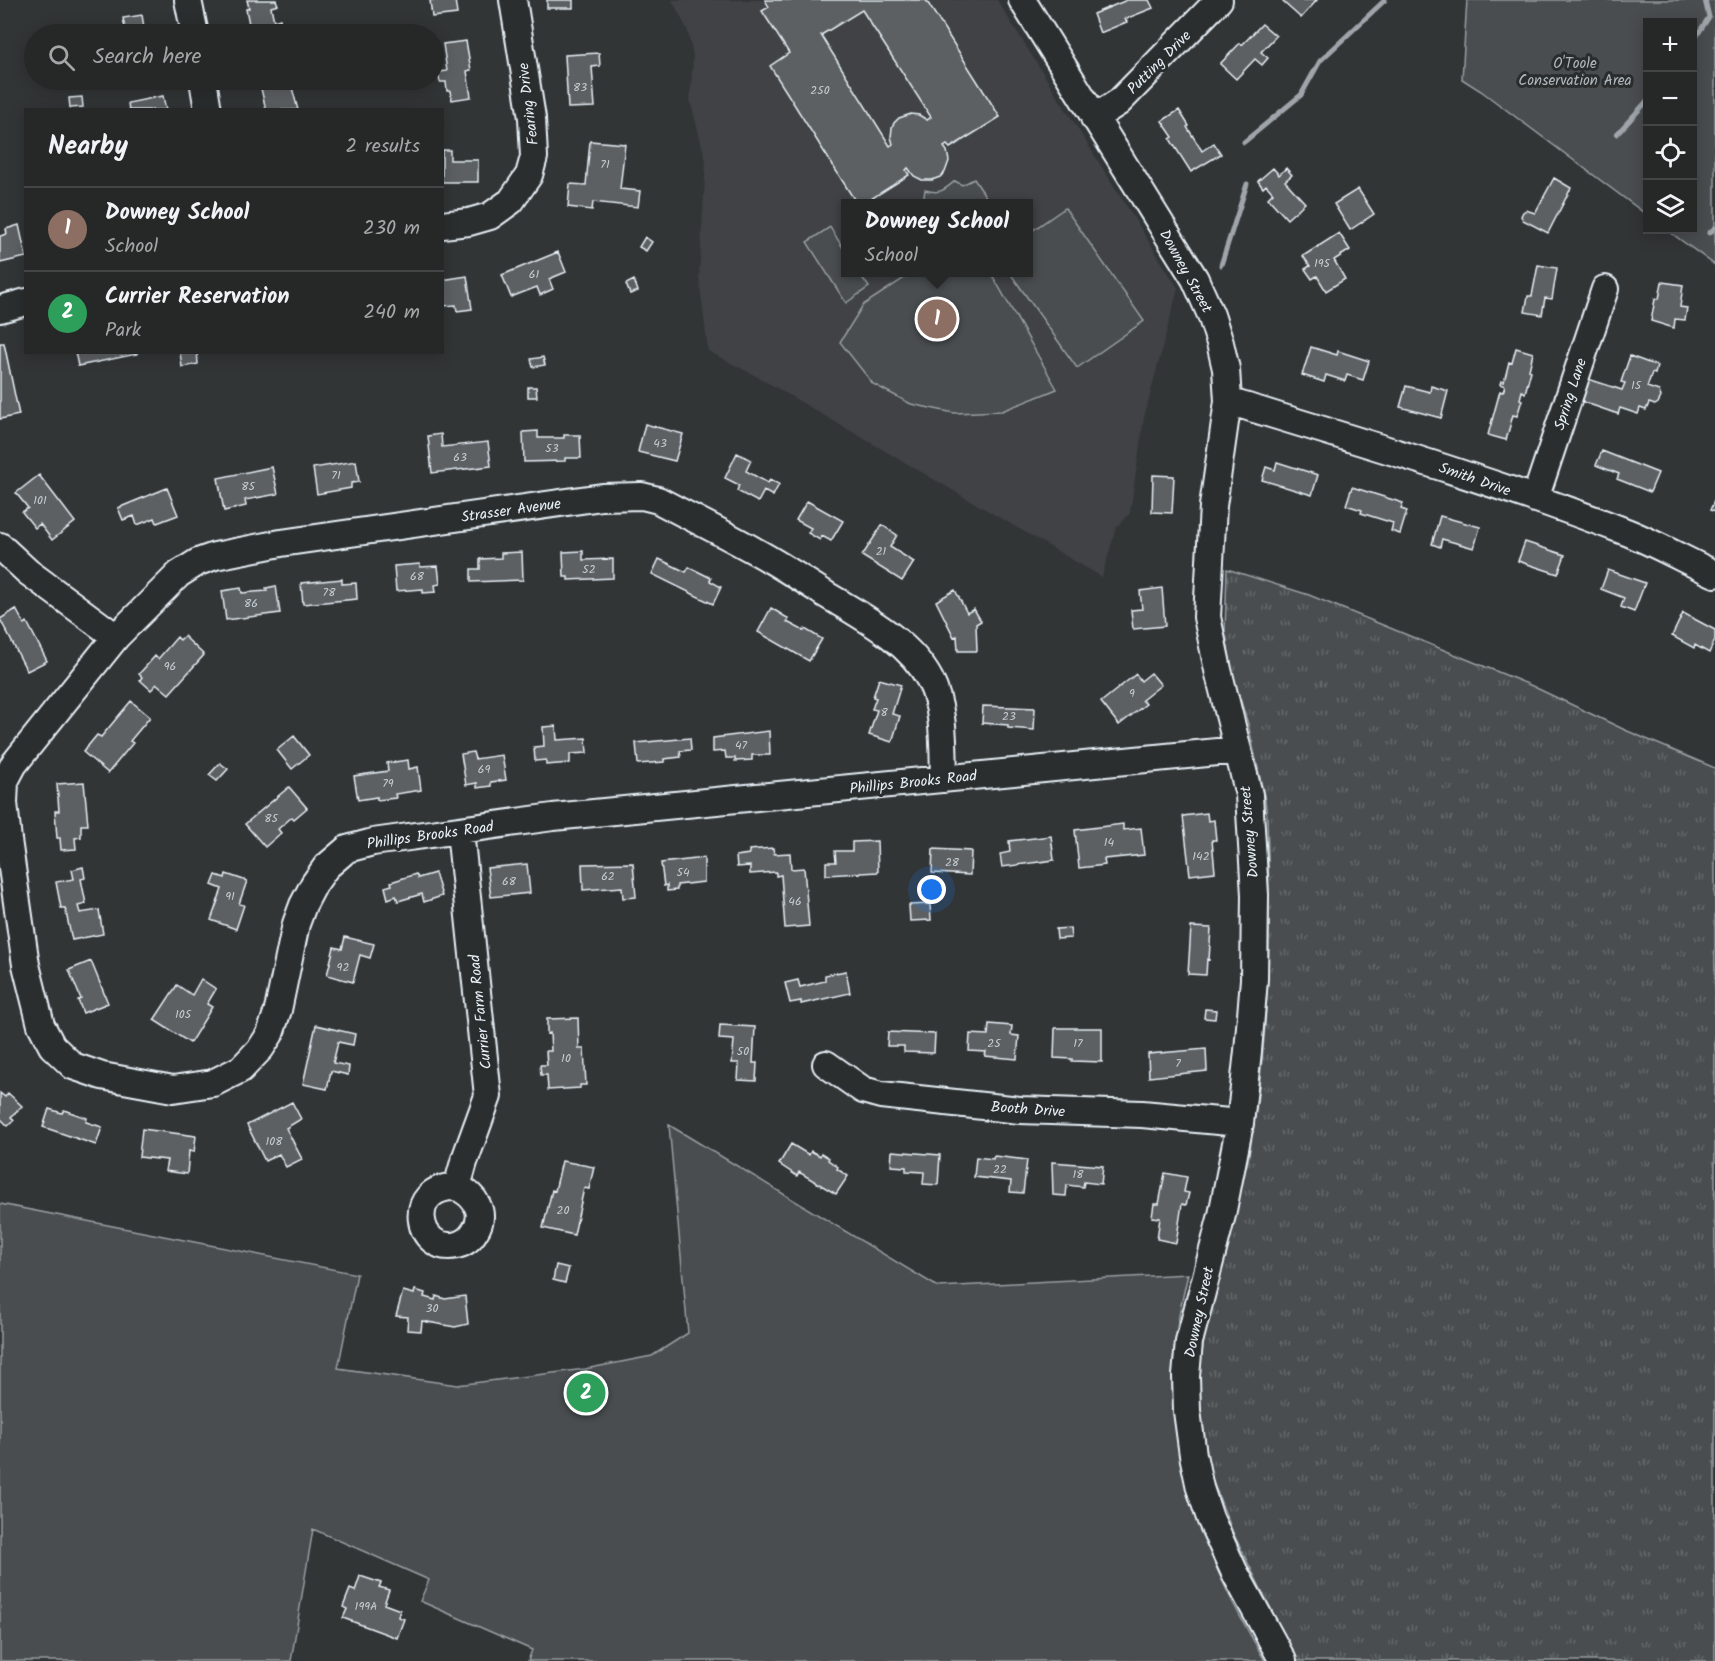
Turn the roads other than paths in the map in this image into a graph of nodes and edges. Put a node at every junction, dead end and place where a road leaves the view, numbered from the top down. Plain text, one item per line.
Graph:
1 (189, 0) edge
2 (513, 0) edge
3 (1022, 0) edge
4 (1219, 0) edge
5 (193, 24) edge
6 (205, 90) edge
7 (208, 108) edge
8 (1094, 118) junction
9 (444, 225) edge
10 (1605, 289) dead end
11 (24, 303) edge
12 (0, 309) edge
13 (1228, 401) junction
14 (1535, 499) junction
15 (0, 546) edge
16 (1715, 574) edge
17 (116, 637) junction
18 (1238, 750) junction
19 (944, 778) junction
20 (460, 831) junction
21 (826, 1064) dead end
22 (1239, 1123) junction
23 (458, 1187) dead end
24 (1283, 1661) edge

1 - 5 street
2 - 9 street, Fearing Drive
3 - 8 street, Downey Street
4 - 8 street, Putting Drive
6 - 7 street
8 - 13 street, Downey Street
10 - 14 street, Spring Lane
11 - 12 street
13 - 14 street, Smith Drive
13 - 18 street, Downey Street
14 - 16 street, Smith Drive
15 - 17 street
17 - 19 street, Strasser Avenue
17 - 20 street, Phillips Brooks Road
18 - 19 street, Phillips Brooks Road
18 - 22 street, Downey Street
19 - 20 street, Phillips Brooks Road
20 - 23 street, Currier Farm Road
21 - 22 street, Booth Drive
22 - 24 street, Downey Street

